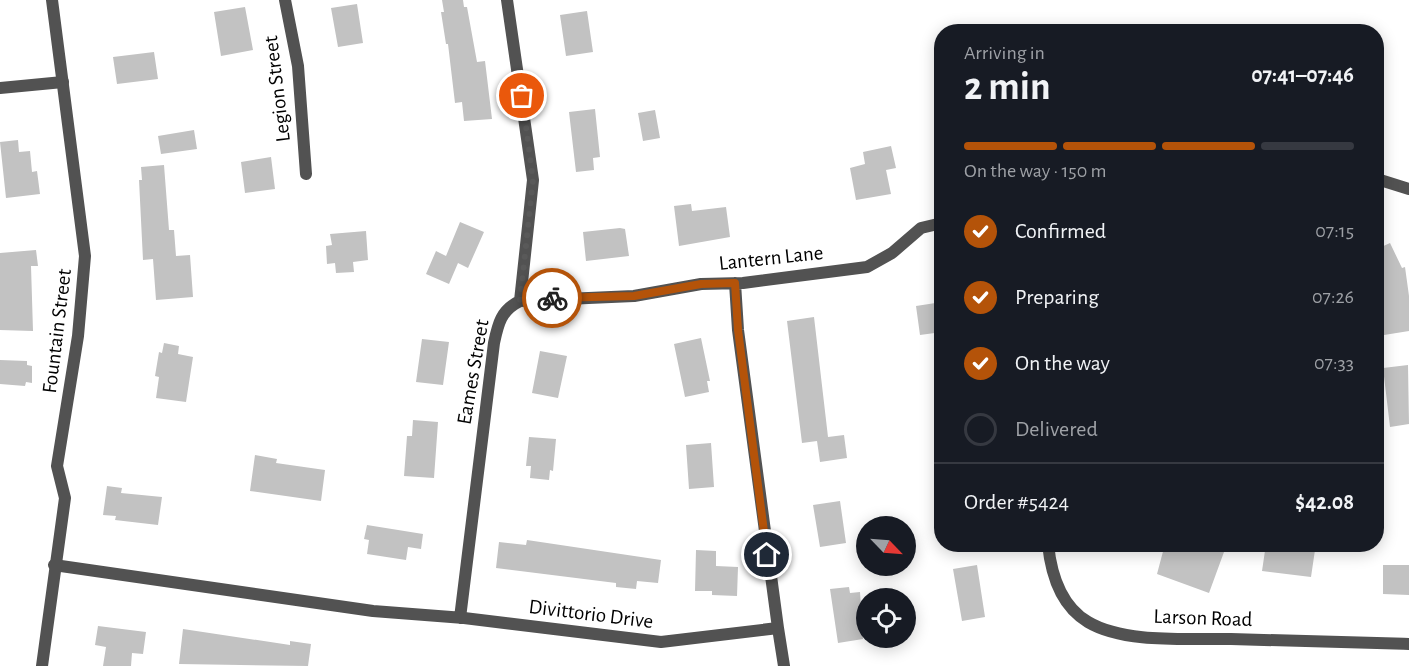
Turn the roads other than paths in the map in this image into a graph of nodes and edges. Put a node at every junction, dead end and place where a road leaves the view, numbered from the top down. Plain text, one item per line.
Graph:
1 (51, 0) edge
2 (285, 0) edge
3 (507, 0) edge
4 (63, 82) junction
5 (0, 88) edge
6 (306, 174) dead end
7 (1384, 181) edge
8 (1409, 189) edge
9 (934, 225) edge
10 (735, 283) junction
11 (520, 301) junction
12 (1049, 552) edge
13 (54, 565) junction
14 (460, 618) junction
15 (778, 628) junction
16 (1409, 644) edge
17 (42, 666) edge
18 (784, 666) edge

1 - 4 street, Fountain Street
2 - 6 street, Legion Street
3 - 11 street
4 - 5 street
4 - 13 street, Fountain Street
7 - 8 street
9 - 10 street, Lantern Lane
10 - 11 street, Lantern Lane
10 - 15 street
11 - 14 street, Eames Street
12 - 16 street, Larson Road
13 - 14 street, Divittorio Drive
13 - 17 street, Fountain Street
14 - 15 street, Divittorio Drive
15 - 18 street

